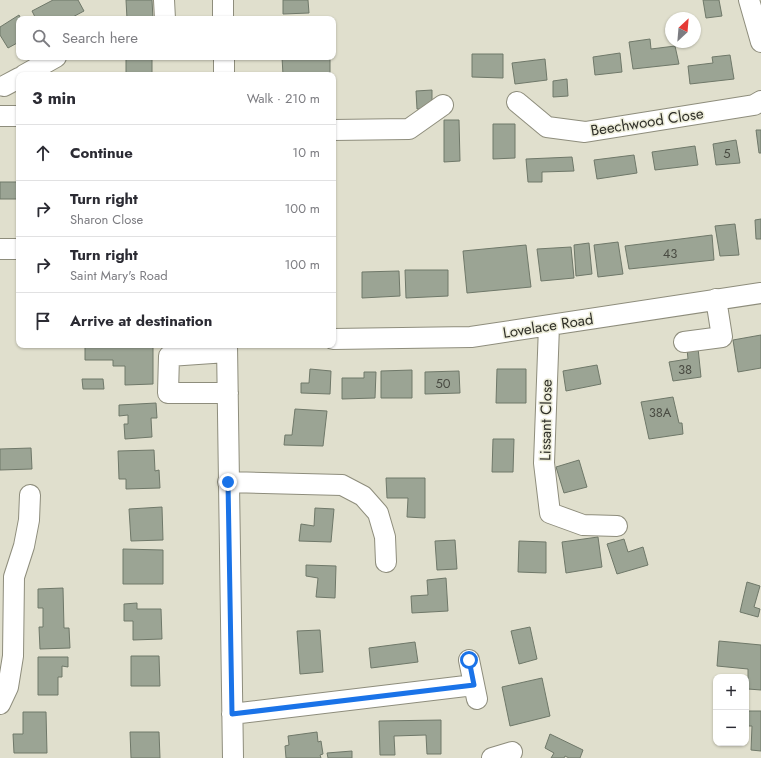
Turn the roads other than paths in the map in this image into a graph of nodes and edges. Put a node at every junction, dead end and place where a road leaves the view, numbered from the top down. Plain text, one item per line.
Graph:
1 (164, 0) edge
2 (223, 0) edge
3 (749, 0) edge
4 (165, 16) edge
5 (223, 16) edge
6 (761, 42) edge
7 (51, 60) edge
8 (224, 60) edge
9 (29, 72) edge
10 (224, 72) edge
11 (761, 101) edge
12 (517, 102) dead end
13 (444, 105) dead end
14 (0, 116) edge
15 (16, 116) edge
16 (336, 130) edge
17 (0, 249) edge
18 (16, 249) edge
19 (761, 293) edge
20 (716, 299) junction
21 (548, 326) junction
22 (336, 339) edge
23 (684, 342) dead end
24 (227, 348) edge
25 (228, 392) junction
26 (228, 482) junction
27 (30, 495) dead end
28 (617, 526) dead end
29 (386, 562) dead end
30 (469, 660) dead end
31 (0, 704) edge
32 (232, 714) junction
33 (512, 752) dead end
34 (232, 758) edge
35 (492, 758) edge

1 - 4 street
2 - 5 street
3 - 6 street
7 - 9 street
8 - 10 street
11 - 12 street, Beechwood Close
13 - 16 street
14 - 15 street
17 - 18 street
19 - 20 street, Lovelace Road
20 - 21 street, Lovelace Road
20 - 23 street
21 - 22 street, Lovelace Road
21 - 28 street, Lissant Close
24 - 25 street
24 - 25 street
25 - 26 street
26 - 29 street
26 - 32 street
27 - 31 street
30 - 32 street
32 - 34 street
33 - 35 street

